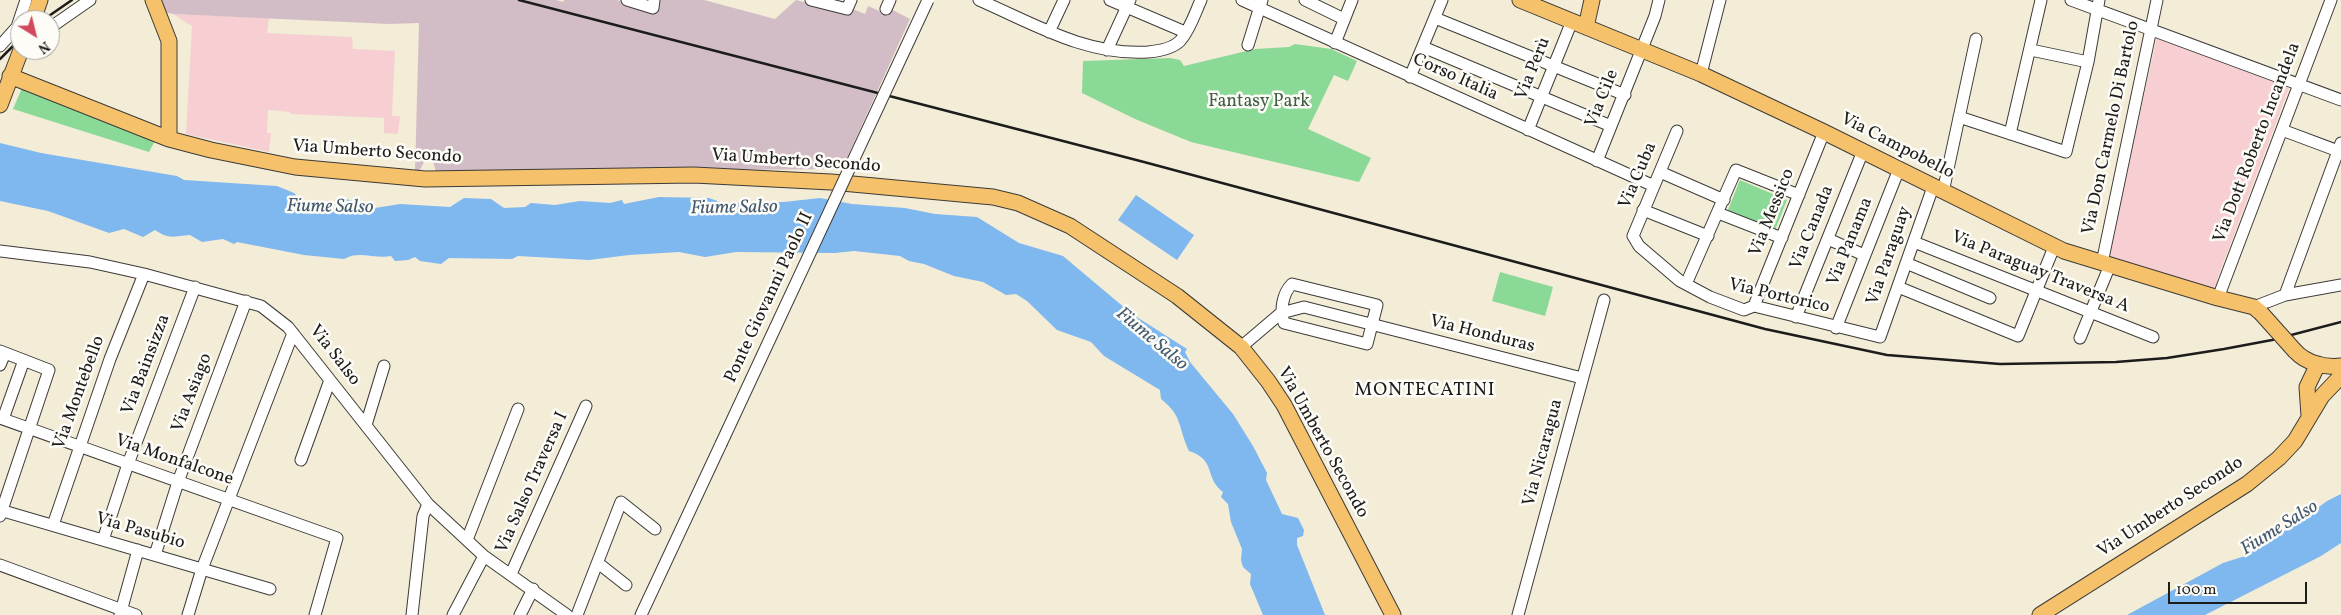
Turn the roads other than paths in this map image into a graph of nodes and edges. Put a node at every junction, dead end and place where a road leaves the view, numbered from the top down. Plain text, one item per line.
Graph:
1 (26, 0) edge
2 (90, 0) edge
3 (153, 0) edge
4 (627, 0) edge
5 (812, 0) edge
6 (928, 0) edge
7 (979, 0) edge
8 (1064, 0) edge
9 (1110, 0) edge
10 (1201, 0) edge
11 (1242, 0) edge
12 (1305, 0) edge
13 (1352, 0) edge
14 (1442, 0) edge
15 (1520, 0) edge
16 (1592, 0) edge
17 (1659, 0) edge
18 (1720, 0) edge
19 (2041, 0) edge
20 (2072, 0) edge
21 (2157, 0) edge
22 (2330, 0) edge
23 (994, 3) edge
24 (654, 4) edge
25 (1128, 4) edge
26 (1261, 4) edge
27 (849, 5) edge
28 (2098, 5) edge
29 (1435, 18) junction
30 (1344, 19) junction
31 (60, 21) edge
32 (1579, 24) junction
33 (2151, 30) junction
34 (1048, 32) junction
35 (1186, 32) junction
36 (1976, 39) dead end
37 (1335, 42) junction
38 (1248, 45) dead end
39 (0, 46) edge
40 (1423, 47) junction
41 (1107, 50) junction
42 (1641, 50) junction
43 (2031, 50) junction
44 (17, 60) edge
45 (2088, 62) junction
46 (1555, 66) junction
47 (1701, 74) junction
48 (10, 76) junction
49 (1410, 77) junction
50 (2299, 84) junction
51 (1625, 95) junction
52 (1542, 97) junction
53 (2341, 100) edge
54 (0, 105) edge
55 (1959, 117) junction
56 (1611, 126) junction
57 (1528, 130) junction
58 (1676, 130) dead end
59 (2282, 130) junction
60 (1824, 132) junction
61 (2010, 134) junction
62 (169, 139) junction
63 (2340, 149) edge
64 (1863, 152) junction
65 (1597, 161) junction
66 (1899, 169) junction
67 (1660, 172) junction
68 (1654, 186) junction
69 (1938, 189) junction
70 (1799, 195) junction
71 (1724, 200) junction
72 (1643, 210) junction
73 (1718, 213) junction
74 (1633, 236) joint
75 (1708, 236) junction
76 (1782, 238) junction
77 (1828, 239) junction
78 (1914, 242) junction
79 (2054, 247) junction
80 (0, 251) edge
81 (1864, 255) junction
82 (1906, 263) junction
83 (2106, 264) junction
84 (144, 274) junction
85 (1686, 284) junction
86 (2341, 285) edge
87 (195, 287) junction
88 (1898, 287) junction
89 (2036, 290) junction
90 (2285, 295) junction
91 (1990, 298) dead end
92 (2218, 298) junction
93 (1604, 300) dead end
94 (246, 301) junction
95 (1754, 306) junction
96 (2258, 310) junction
97 (2091, 312) junction
98 (1281, 313) junction
99 (1796, 317) junction
100 (1373, 325) junction
101 (1836, 328) junction
102 (293, 332) junction
103 (2153, 336) dead end
104 (1880, 337) joint
105 (2080, 338) dead end
106 (1241, 347) junction
107 (2, 352) edge
108 (2297, 353) junction
109 (24, 360) junction
110 (2318, 364) junction
111 (0, 365) edge
112 (384, 366) dead end
113 (2341, 366) edge
114 (2341, 376) edge
115 (1582, 378) junction
116 (330, 380) junction
117 (2307, 387) junction
118 (2322, 396) junction
119 (586, 406) dead end
120 (518, 409) dead end
121 (2309, 417) junction
122 (2, 418) edge
123 (366, 425) junction
124 (29, 428) junction
125 (80, 447) junction
126 (301, 460) dead end
127 (128, 464) junction
128 (178, 482) junction
129 (229, 498) junction
130 (428, 504) junction
131 (1, 512) edge
132 (53, 525) junction
133 (655, 529) dead end
134 (103, 540) junction
135 (467, 540) junction
136 (138, 550) junction
137 (155, 555) junction
138 (484, 556) junction
139 (598, 563) junction
140 (0, 565) edge
141 (202, 569) junction
142 (511, 574) junction
143 (626, 585) dead end
144 (270, 589) dead end
145 (533, 589) junction
146 (120, 612) edge
147 (640, 614) edge
148 (136, 615) edge
149 (188, 615) edge
150 (315, 615) edge
151 (412, 615) edge
152 (454, 615) edge
153 (520, 615) edge
154 (567, 615) edge
155 (577, 615) edge
156 (1393, 615) edge
157 (1518, 615) edge
158 (2040, 615) edge

1 - 39 street
2 - 31 street
3 - 62 main road
4 - 24 street
5 - 27 street
6 - 147 street, Ponte Giovanni Paolo II, bridge
7 - 23 street
8 - 34 street
9 - 25 street
10 - 35 street
11 - 26 street, Corso Italia
12 - 30 street
13 - 30 street
14 - 29 street
15 - 32 main road, Via Campobello
16 - 32 main road
17 - 42 street, Via Cile
18 - 47 street
19 - 43 street
20 - 28 street
21 - 33 street, Via Don Carmelo Di Bartolo
22 - 50 street, Via Dott Roberto Incandela
23 - 34 street
25 - 35 street
25 - 41 street
26 - 37 street, Corso Italia
26 - 38 street
28 - 33 street
28 - 45 street
29 - 40 street
29 - 46 street
30 - 37 street
32 - 42 main road, Via Campobello
32 - 46 street, Via Perù
33 - 50 street
33 - 83 street, Via Don Carmelo Di Bartolo
34 - 41 street
35 - 41 street
36 - 55 street, Via Paraguay
37 - 49 street, Corso Italia
40 - 49 street
40 - 52 street
42 - 47 main road, Via Campobello
42 - 51 street, Via Cile
43 - 45 street
43 - 61 street
44 - 48 main road
45 - 61 street
46 - 51 street
46 - 52 street, Via Perù
47 - 60 main road, Via Campobello
48 - 54 main road
48 - 62 main road, Via Umberto Secondo
49 - 57 street, Corso Italia
50 - 53 street
50 - 59 street, Via Dott Roberto Incandela
51 - 56 street, Via Cile
52 - 56 street
52 - 57 street, Via Perù
55 - 61 street
55 - 69 street, Via Paraguay
56 - 65 street, Via Cile
57 - 65 street, Corso Italia
58 - 67 street, Via Cuba
59 - 63 street
59 - 92 street, Via Dott Roberto Incandela
60 - 64 main road, Via Campobello
60 - 70 street, Via Messico
62 - 106 main road, Via Umberto Secondo
63 - 90 street
64 - 66 main road, Via Campobello
64 - 77 street, Via Canada
65 - 68 street, Corso Italia
66 - 69 main road, Via Campobello
66 - 81 street, Via Panama
67 - 68 street, Via Cuba
67 - 71 street
68 - 72 street, Via Cuba
69 - 78 street, Via Paraguay
69 - 79 main road, Via Campobello
70 - 71 street
70 - 76 street, Via Messico
71 - 73 street
72 - 74 street, Via Cuba
72 - 75 street
73 - 75 street
73 - 76 street
74 - 85 street, Via Portorico
75 - 85 street
76 - 95 street, Via Messico
77 - 81 street
77 - 99 street, Via Canada
78 - 82 street, Via Paraguay
78 - 89 street, Via Paraguay Traversa A
79 - 83 main road, Via Campobello
79 - 89 street
80 - 84 street, Via Salso
81 - 101 street, Via Panama
82 - 88 street, Via Paraguay
82 - 91 street
83 - 92 main road, Via Campobello
83 - 97 street, Via Don Carmelo Di Bartolo
84 - 87 street, Via Salso
84 - 125 street, Via Montebello
85 - 95 street, Via Portorico
86 - 90 street
87 - 94 street, Via Salso
87 - 127 street, Via Bainsizza
88 - 89 street
88 - 104 street, Via Paraguay
89 - 97 street, Via Paraguay Traversa A
90 - 96 street
92 - 96 main road, Via Campobello
93 - 115 street, Via Nicaragua
94 - 102 street, Via Salso
94 - 128 street, Via Asiago
95 - 99 street, Via Portorico
96 - 108 main road, bridge
97 - 103 street, Via Paraguay Traversa A
97 - 105 street, Via Don Carmelo Di Bartolo
98 - 100 street, Via Honduras
98 - 100 street
98 - 100 street
98 - 106 street, Via Honduras
99 - 101 street, Via Portorico
100 - 115 street, Via Honduras
101 - 104 street, Via Portorico
102 - 116 street, Via Salso
102 - 129 street
106 - 156 main road, Via Umberto Secondo
107 - 109 street
107 - 111 street
108 - 110 main road
108 - 117 main road
109 - 122 street
109 - 124 street
110 - 113 main road
110 - 117 main road
110 - 118 main road
112 - 123 street
114 - 118 main road, Via Umberto Secondo
115 - 157 street, Via Nicaragua
116 - 123 street, Via Salso
116 - 126 street
117 - 121 main road
118 - 121 main road, Via Umberto Secondo
119 - 142 street, Via Salso Traversa I
120 - 135 street
121 - 158 main road, Via Umberto Secondo
122 - 124 street, Via Monfalcone
123 - 130 street, Via Salso
124 - 125 street, Via Monfalcone
124 - 131 street
125 - 127 street, Via Monfalcone
125 - 132 street, Via Montebello
127 - 128 street, Via Monfalcone
127 - 134 street, Via Bainsizza
128 - 129 street, Via Monfalcone
128 - 137 street, Via Asiago
129 - 141 street
129 - 150 street, Via Monfalcone
130 - 135 street, Via Salso
130 - 151 street
131 - 132 street, Via Pasubio
132 - 134 street, Via Pasubio
133 - 139 street
134 - 136 street, Via Pasubio
135 - 138 street, Via Salso
136 - 137 street, Via Pasubio
136 - 146 street
137 - 141 street, Via Pasubio
138 - 142 street, Via Salso
138 - 152 street
139 - 143 street
139 - 155 street
140 - 146 street
141 - 144 street, Via Pasubio
141 - 149 street
142 - 145 street, Via Salso
145 - 153 street
145 - 154 street, Via Salso
146 - 148 street

